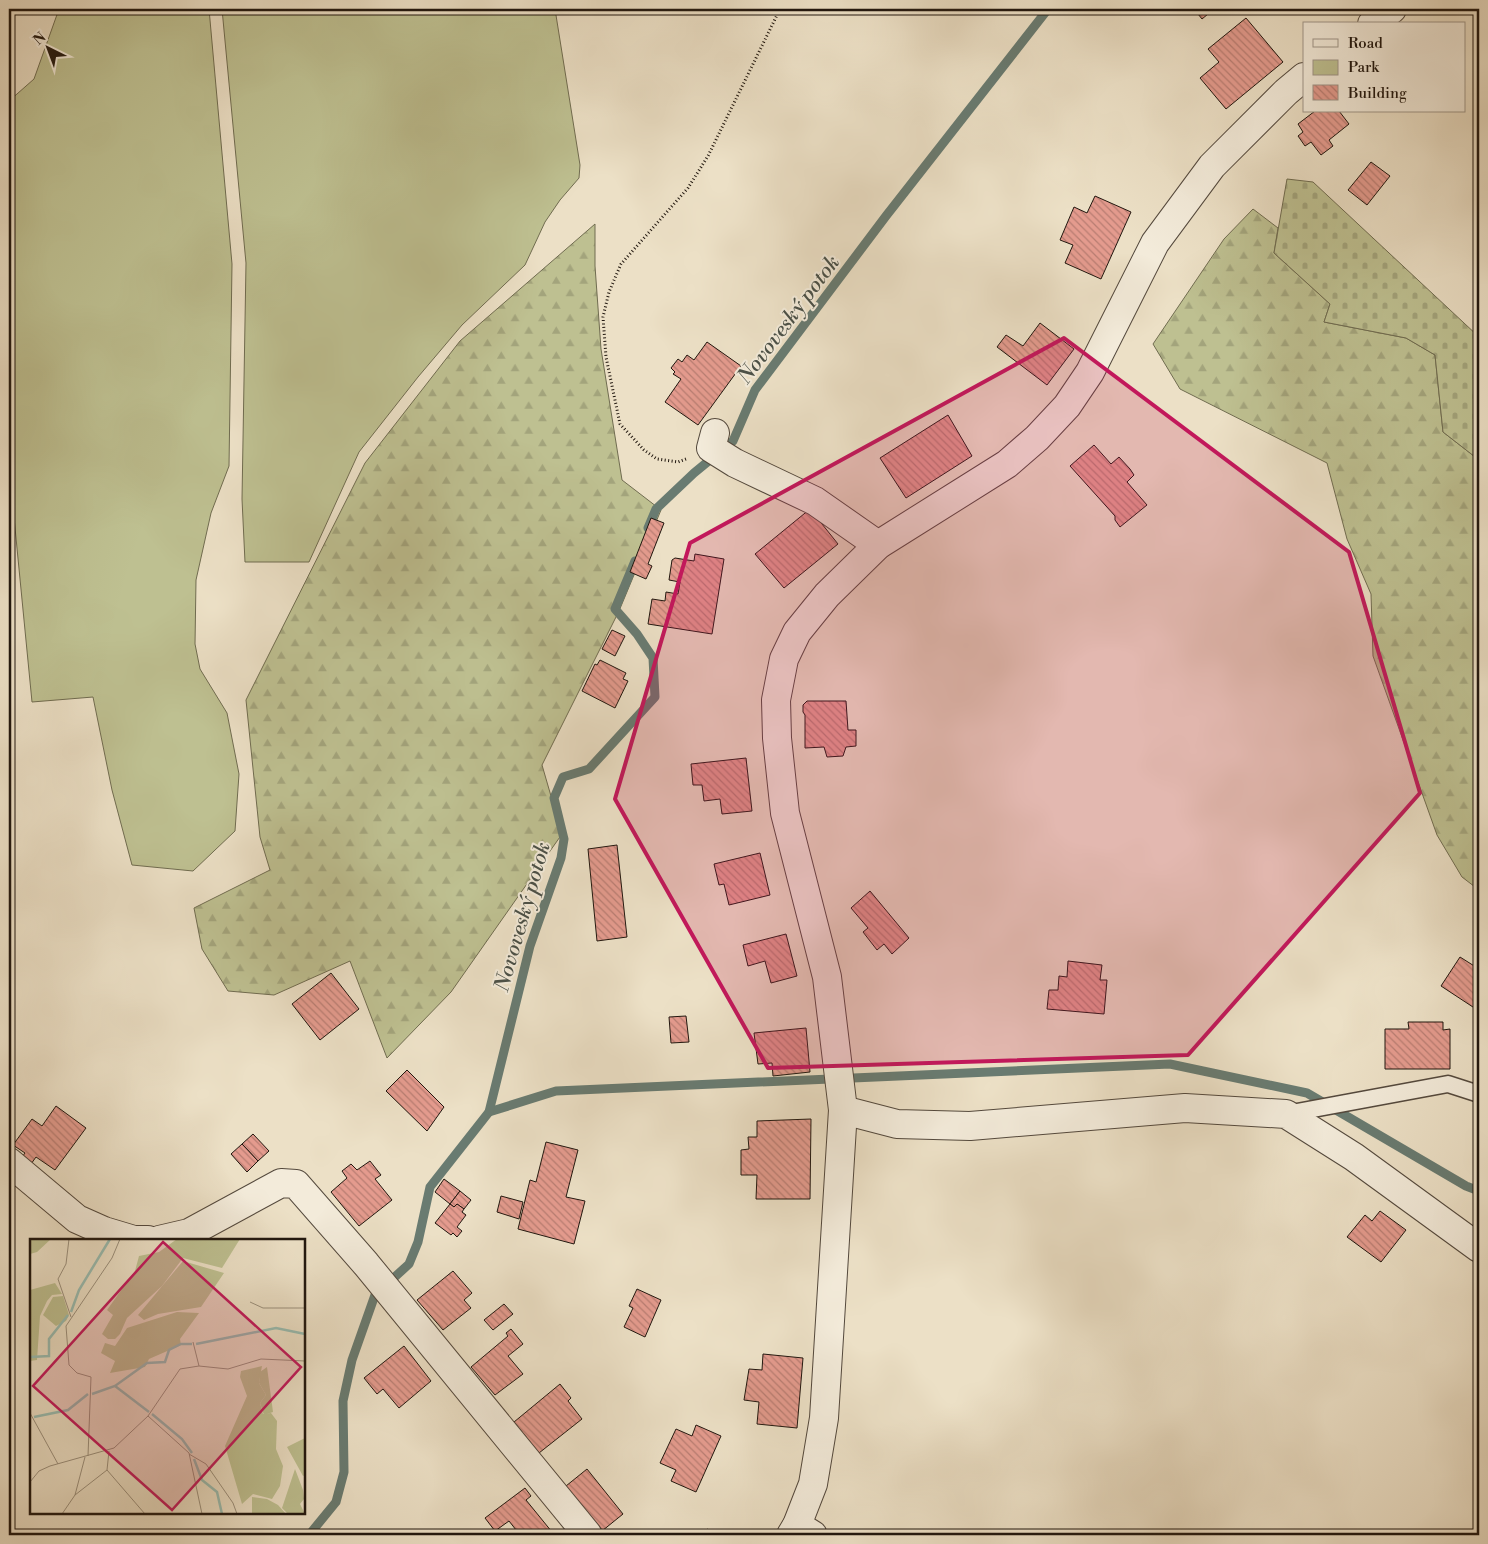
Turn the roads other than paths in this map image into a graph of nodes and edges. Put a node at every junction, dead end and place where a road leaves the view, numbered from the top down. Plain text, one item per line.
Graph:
1 (1392, 9) edge
2 (1375, 22) edge
3 (1303, 78) edge
4 (713, 440) road end
5 (878, 545) junction
6 (1479, 1094) edge
7 (842, 1110) junction
8 (1298, 1112) junction
9 (9, 1162) edge
10 (131, 1239) edge
11 (163, 1239) edge
12 (1479, 1248) edge
13 (800, 1532) edge
14 (588, 1535) edge

1 - 2 street
3 - 5 street
4 - 5 street
5 - 7 street
6 - 8 lane
7 - 8 street
7 - 13 street
8 - 12 street
9 - 10 street
11 - 14 street

